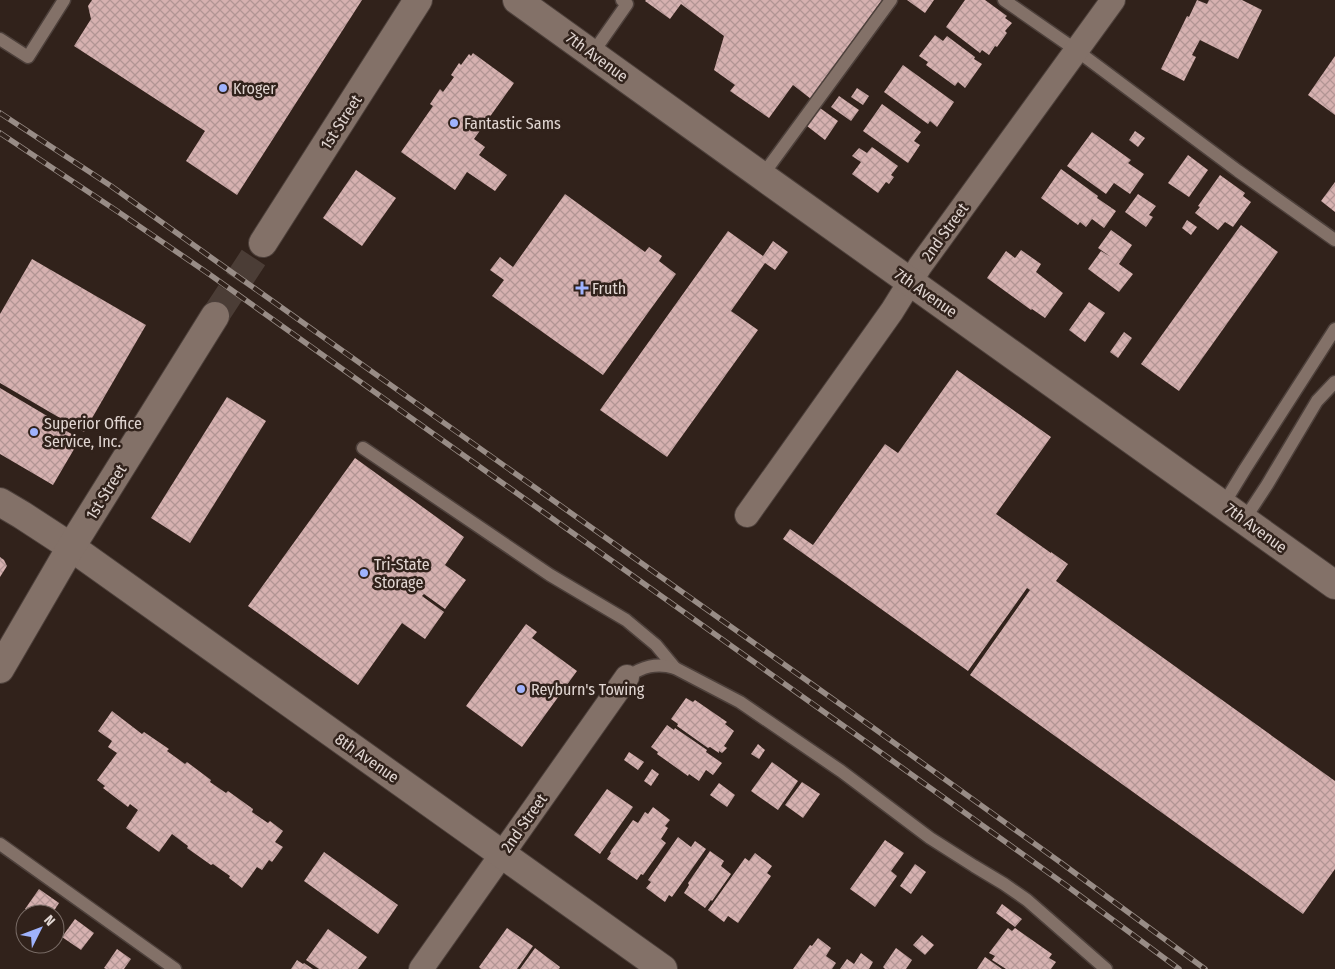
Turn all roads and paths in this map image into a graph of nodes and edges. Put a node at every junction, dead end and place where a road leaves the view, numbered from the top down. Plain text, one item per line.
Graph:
1 (64, 0) edge
2 (418, 0) edge
3 (891, 0) edge
4 (1004, 0) edge
5 (1113, 0) edge
6 (625, 1) edge
7 (525, 2) edge
8 (0, 39) edge
9 (1076, 50) junction
10 (592, 54) junction
11 (762, 176) junction
12 (1335, 240) edge
13 (263, 243) tunnel mouth
14 (910, 281) junction
15 (215, 316) tunnel mouth
16 (1335, 329) edge
17 (1335, 382) edge
18 (363, 448) dead end
19 (0, 502) edge
20 (1234, 512) junction
21 (747, 516) dead end
22 (71, 547) junction
23 (1335, 585) edge
24 (675, 668) junction
25 (0, 669) edge
26 (627, 678) joint
27 (0, 844) edge
28 (502, 855) junction
29 (175, 969) edge
30 (421, 969) edge
31 (663, 969) edge
32 (1106, 969) edge

1 - 8 lane
2 - 13 street, 1st Street
3 - 11 lane
4 - 9 lane
5 - 9 street, 2nd Street
6 - 10 lane
7 - 10 street, 7th Avenue
9 - 12 lane
9 - 14 street, 2nd Street
10 - 11 street, 7th Avenue
11 - 14 street, 7th Avenue
14 - 20 street, 7th Avenue
14 - 21 street, 2nd Street
15 - 22 street, 1st Street
16 - 20 lane
17 - 20 lane
18 - 24 lane
19 - 22 street, 8th Avenue
20 - 23 street, 7th Avenue
22 - 25 street, 1st Street
22 - 28 street, 8th Avenue
24 - 26 lane
24 - 32 lane
26 - 28 street, 2nd Street
27 - 29 lane
28 - 30 street, 2nd Street
28 - 31 street, 8th Avenue

